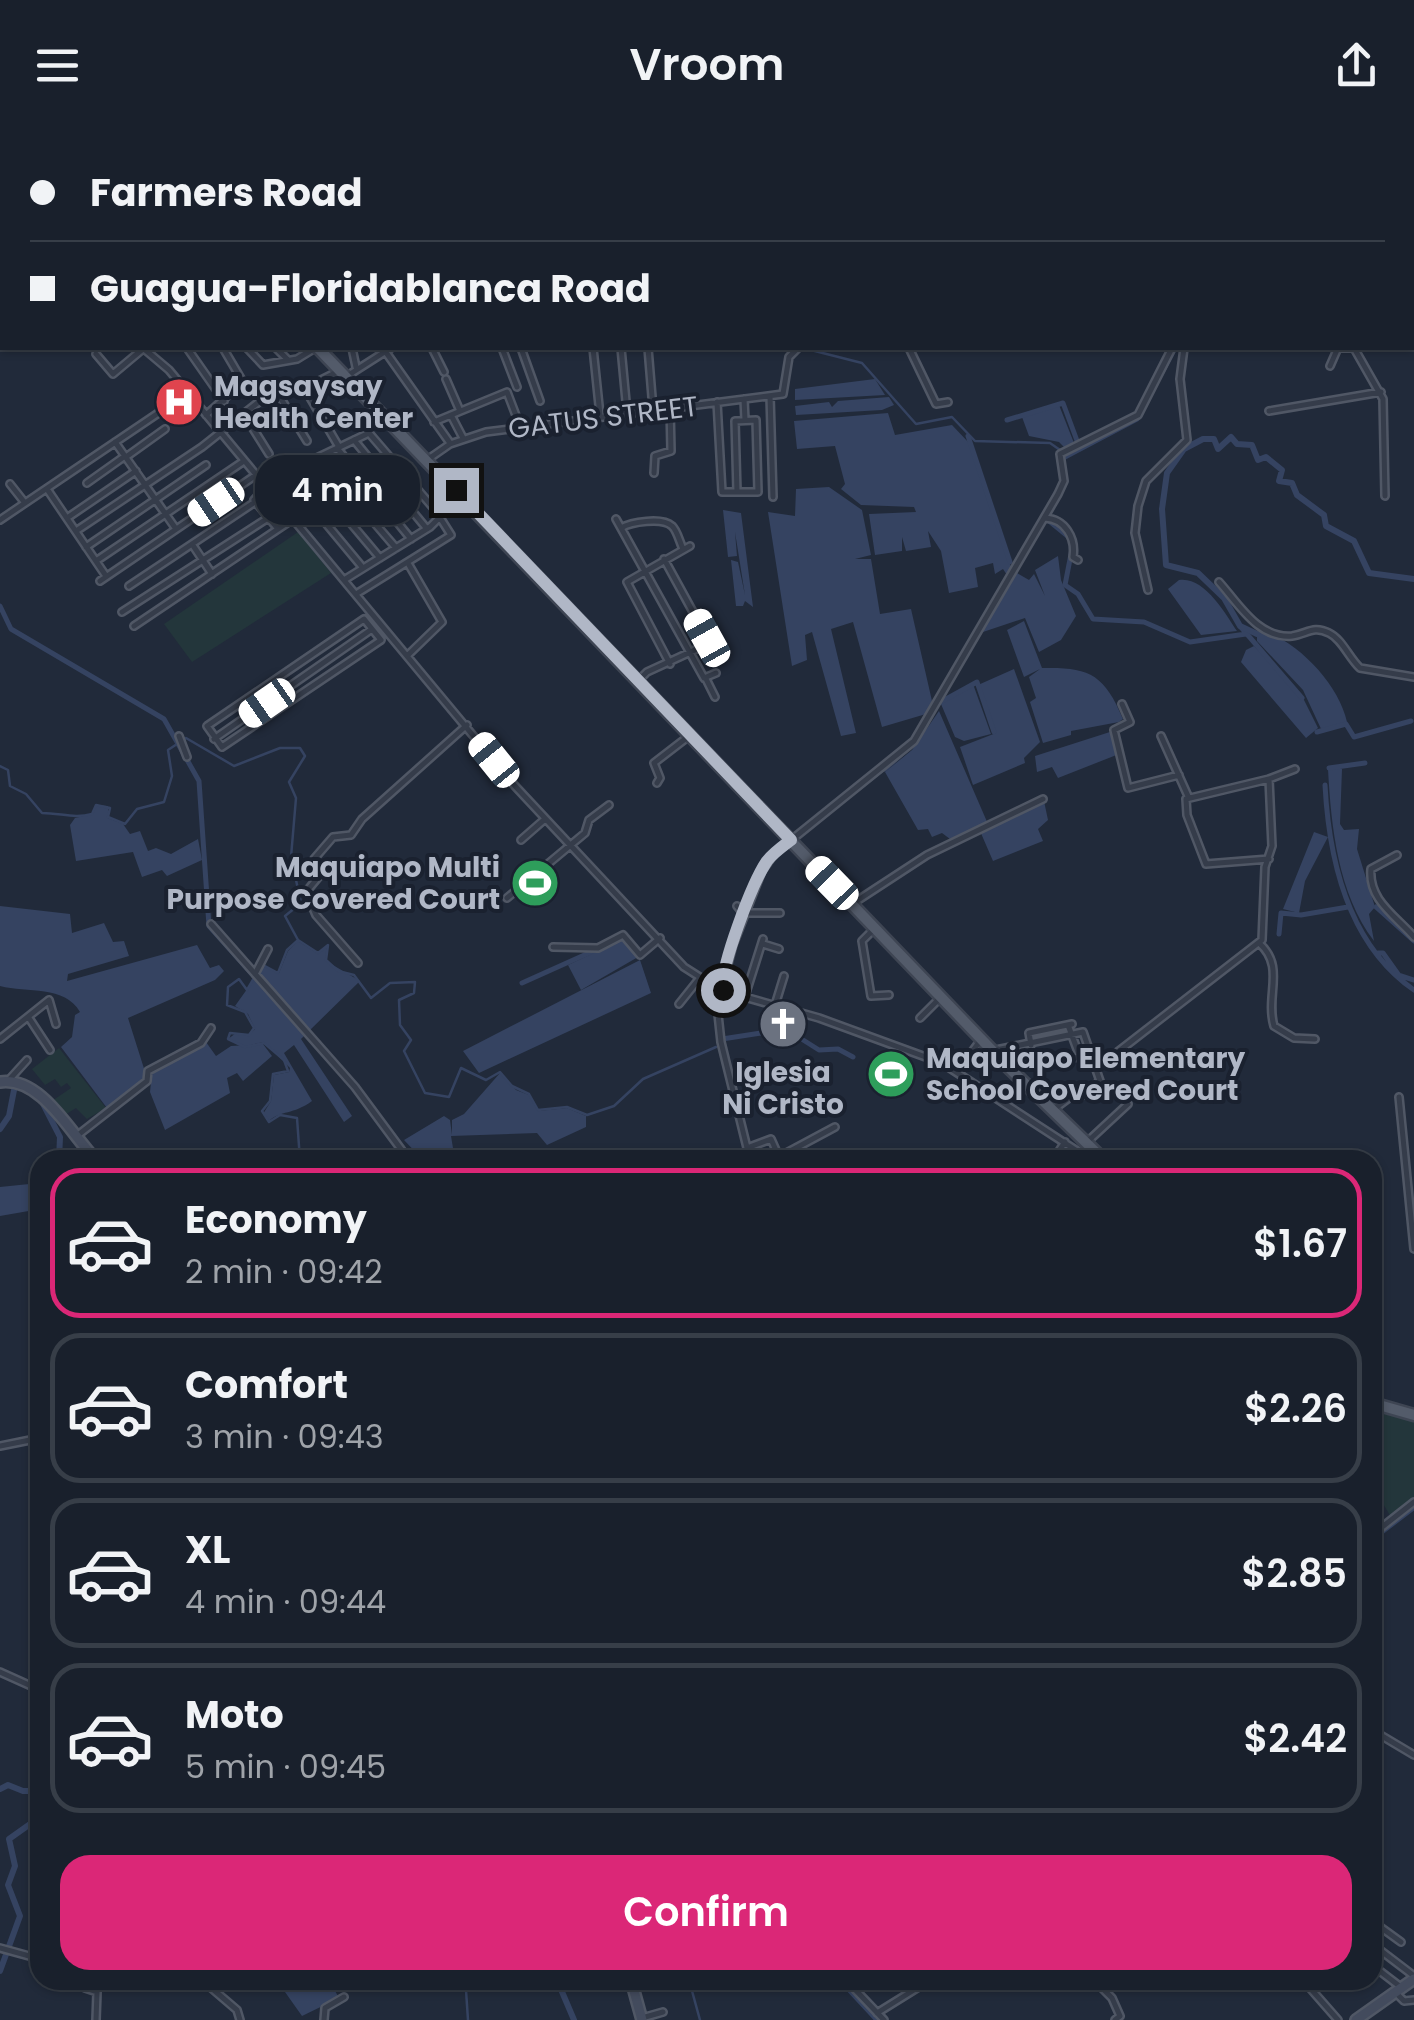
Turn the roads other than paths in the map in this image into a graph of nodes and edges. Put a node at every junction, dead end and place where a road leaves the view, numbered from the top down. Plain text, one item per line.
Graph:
1 (146, 350) edge
2 (148, 350) edge
3 (188, 350) edge
4 (224, 350) edge
5 (249, 350) edge
6 (278, 350) edge
7 (312, 350) edge
8 (318, 350) edge
9 (352, 350) edge
10 (386, 350) edge
11 (389, 350) edge
12 (433, 350) edge
13 (503, 350) edge
14 (522, 350) edge
15 (593, 350) edge
16 (621, 350) edge
17 (648, 350) edge
18 (796, 350) edge
19 (910, 350) edge
20 (1171, 350) edge
21 (1184, 350) edge
22 (1336, 350) edge
23 (1353, 350) edge
24 (96, 354) dead end
25 (289, 362) junction
26 (1330, 366) dead end
27 (356, 367) junction
28 (343, 373) junction
29 (534, 381) junction
30 (517, 387) junction
31 (305, 388) junction
32 (508, 392) junction
33 (1381, 392) junction
34 (188, 393) junction
35 (278, 394) junction
36 (770, 396) junction
37 (744, 399) junction
38 (224, 401) junction
39 (540, 401) dead end
40 (717, 402) junction
41 (948, 402) dead end
42 (670, 407) junction
43 (653, 409) junction
44 (460, 410) junction
45 (627, 412) junction
46 (1268, 412) dead end
47 (244, 414) junction
48 (452, 414) junction
49 (206, 415) junction
50 (600, 415) junction
51 (745, 420) junction
52 (434, 422) junction
53 (363, 426) dead end
54 (520, 426) junction
55 (165, 430) dead end
56 (220, 433) junction
57 (370, 433) junction
58 (463, 438) junction
59 (354, 440) junction
60 (307, 441) dead end
61 (115, 442) junction
62 (450, 444) junction
63 (338, 447) junction
64 (269, 454) dead end
65 (126, 457) junction
66 (318, 458) junction
67 (427, 460) junction
68 (244, 461) junction
69 (302, 465) junction
70 (206, 466) dead end
71 (136, 471) junction
72 (284, 473) junction
73 (654, 473) dead end
74 (256, 475) junction
75 (405, 476) junction
76 (87, 483) dead end
77 (10, 484) dead end
78 (145, 484) junction
79 (390, 484) junction
80 (264, 485) junction
81 (46, 489) junction
82 (456, 490) junction
83 (737, 492) junction
84 (1385, 496) dead end
85 (772, 497) dead end
86 (156, 500) junction
87 (255, 502) junction
88 (25, 503) junction
89 (437, 513) junction
90 (166, 514) junction
91 (67, 518) junction
92 (268, 518) junction
93 (616, 518) dead end
94 (1047, 518) junction
95 (293, 519) junction
96 (0, 520) edge
97 (621, 528) junction
98 (176, 529) junction
99 (278, 529) junction
100 (428, 529) junction
101 (76, 531) junction
102 (412, 539) junction
103 (192, 544) junction
104 (86, 547) junction
105 (396, 548) junction
106 (202, 558) junction
107 (380, 558) junction
108 (664, 559) junction
109 (1078, 560) dead end
110 (96, 561) junction
111 (408, 564) junction
112 (363, 568) junction
113 (644, 570) junction
114 (212, 574) junction
115 (344, 580) junction
116 (1219, 582) dead end
117 (129, 586) dead end
118 (1148, 590) dead end
119 (356, 594) junction
120 (380, 624) junction
121 (373, 628) junction
122 (688, 655) junction
123 (407, 656) junction
124 (670, 664) junction
125 (285, 673) junction
126 (716, 674) dead end
127 (1414, 677) edge
128 (706, 679) junction
129 (638, 681) junction
130 (293, 685) junction
131 (300, 694) junction
132 (716, 697) dead end
133 (1122, 704) dead end
134 (466, 726) junction
135 (690, 735) junction
136 (1161, 736) dead end
137 (214, 739) junction
138 (180, 740) dead end
139 (187, 756) dead end
140 (1295, 770) dead end
141 (1179, 775) junction
142 (1269, 779) junction
143 (656, 783) dead end
144 (1188, 796) junction
145 (1043, 799) dead end
146 (609, 805) dead end
147 (545, 819) junction
148 (521, 840) dead end
149 (791, 840) junction
150 (572, 844) junction
151 (1397, 855) dead end
152 (1269, 859) junction
153 (507, 898) dead end
154 (852, 904) junction
155 (738, 906) dead end
156 (747, 912) junction
157 (780, 913) dead end
158 (210, 924) dead end
159 (875, 928) junction
160 (1414, 937) edge
161 (660, 938) junction
162 (1259, 943) junction
163 (553, 947) dead end
164 (268, 949) dead end
165 (779, 950) dead end
166 (358, 962) dead end
167 (256, 976) junction
168 (784, 976) dead end
169 (699, 979) junction
170 (721, 990) junction
171 (745, 996) junction
172 (889, 996) dead end
173 (941, 996) junction
174 (679, 1004) dead end
175 (776, 1004) junction
176 (28, 1018) junction
177 (920, 1018) dead end
178 (56, 1024) dead end
179 (211, 1028) dead end
180 (1074, 1037) junction
181 (1315, 1038) dead end
182 (982, 1039) junction
183 (0, 1040) edge
184 (1031, 1046) junction
185 (50, 1050) dead end
186 (992, 1050) junction
187 (27, 1060) dead end
188 (1008, 1067) junction
189 (1097, 1068) junction
190 (957, 1072) junction
191 (2, 1080) edge
192 (1399, 1097) dead end
193 (1128, 1104) dead end
194 (1052, 1110) junction
195 (835, 1127) dead end
196 (74, 1138) junction
197 (1065, 1142) junction
198 (1086, 1143) junction
199 (746, 1148) joint
200 (86, 1150) edge
201 (402, 1150) edge
202 (776, 1150) edge
203 (794, 1150) edge
204 (1060, 1150) edge
205 (1077, 1150) edge
206 (1093, 1150) edge
207 (1414, 1249) edge
208 (1382, 1406) edge
209 (1414, 1415) edge
210 (30, 1440) edge
211 (0, 1446) edge
212 (1414, 1502) edge
213 (1382, 1527) edge
214 (0, 1672) edge
215 (30, 1686) edge
216 (1382, 1736) edge
217 (1414, 1755) edge
218 (1382, 1928) edge
219 (1401, 1942) dead end
220 (3, 1948) edge
221 (1382, 1952) edge
222 (30, 1957) edge
223 (1382, 1974) edge
224 (1414, 1977) edge
225 (90, 1990) edge
226 (213, 1990) edge
227 (634, 1990) edge
228 (648, 1990) dead end
229 (855, 1990) edge
230 (914, 1990) edge
231 (1103, 1990) edge
232 (1312, 1990) edge
233 (1400, 1990) junction
234 (635, 1994) junction
235 (344, 1997) dead end
236 (1414, 2000) edge
237 (652, 2007) dead end
238 (662, 2012) dead end
239 (877, 2013) junction
240 (641, 2016) edge
241 (1360, 2017) edge
242 (96, 2020) edge
243 (240, 2020) edge
244 (324, 2020) edge
245 (884, 2020) edge
246 (1115, 2020) edge
247 (1338, 2020) edge

1 - 24 street
2 - 34 street
3 - 38 street
4 - 38 street
5 - 25 street
6 - 25 street
7 - 25 street
8 - 28 main road
9 - 27 street
10 - 27 street
11 - 52 street
12 - 44 street
13 - 30 street
14 - 29 street
15 - 50 street
16 - 45 street
17 - 43 street
18 - 36 street, GATUS STREET
19 - 41 street
20 - 94 street
21 - 118 street
22 - 26 street
23 - 33 street
27 - 28 street
28 - 31 street
28 - 67 main road
29 - 30 street
29 - 39 street
30 - 32 street
31 - 35 street
31 - 63 street
32 - 44 street
32 - 54 street
33 - 46 street
33 - 84 street
34 - 49 street
34 - 61 street
35 - 47 street
35 - 60 street
36 - 37 street, GATUS STREET
36 - 85 street
37 - 40 street, GATUS STREET
37 - 51 street
38 - 49 street
40 - 42 street, GATUS STREET
40 - 83 street
42 - 43 street, GATUS STREET
42 - 73 street
43 - 45 street, GATUS STREET
44 - 48 street
45 - 50 street, GATUS STREET
47 - 56 street
47 - 64 street
48 - 52 street
48 - 58 street
49 - 56 street
50 - 54 street, GATUS STREET
51 - 83 street
51 - 83 street
52 - 62 street
53 - 57 street
54 - 58 street, GATUS STREET
55 - 65 street
56 - 68 street
56 - 78 street
57 - 59 street
57 - 75 street
58 - 62 street, GATUS STREET
59 - 63 street
59 - 79 street
61 - 65 street
61 - 81 street
62 - 67 street, GATUS STREET
63 - 66 street
63 - 102 street
65 - 71 street
65 - 76 street
66 - 69 street
66 - 105 street
67 - 82 main road
68 - 74 street
68 - 90 street
69 - 72 street
69 - 107 street
70 - 86 street
71 - 78 street
71 - 91 street
72 - 80 street
72 - 112 street
74 - 80 street
74 - 98 street
75 - 79 street
75 - 89 street
77 - 88 street
78 - 86 street
78 - 101 street
79 - 100 street
80 - 87 street
80 - 95 street
81 - 88 street
81 - 91 street
82 - 89 street
82 - 129 main road
86 - 90 street
86 - 104 street
87 - 92 street
87 - 103 street
88 - 96 street
89 - 100 street
89 - 111 street
90 - 98 street
90 - 110 street
91 - 101 street
92 - 99 street
92 - 106 street
93 - 97 street
94 - 109 street
94 - 149 street
95 - 99 street
95 - 115 street
97 - 108 street
97 - 113 street
98 - 110 street
99 - 114 street
100 - 102 street
101 - 104 street
102 - 105 street
103 - 106 street
103 - 117 street
104 - 110 street
105 - 107 street
106 - 114 street
106 - 114 street
107 - 112 street
108 - 113 street
108 - 122 street
111 - 119 street
111 - 123 street
112 - 115 street
113 - 122 street
113 - 124 street
115 - 119 street
116 - 127 street
119 - 120 street
120 - 121 street
120 - 123 street
121 - 125 street
121 - 130 street
121 - 131 street
122 - 124 street
122 - 128 street
123 - 134 street
124 - 129 street
125 - 130 street
125 - 137 street
126 - 128 street
128 - 132 street
129 - 135 main road
130 - 131 street
130 - 137 street
131 - 137 street
133 - 141 street
134 - 147 street
134 - 166 street
135 - 143 street
135 - 149 main road
136 - 141 street
138 - 139 street
140 - 142 street
141 - 144 street
142 - 144 street
142 - 152 street
144 - 152 street
145 - 154 street
146 - 150 street
147 - 148 street
147 - 150 street
149 - 154 main road
149 - 156 street
150 - 153 street
150 - 161 street
151 - 160 street
152 - 162 street
154 - 159 main road
155 - 156 street
156 - 157 street
156 - 170 street
158 - 167 street
159 - 172 street
159 - 173 main road
161 - 163 street
161 - 169 street
162 - 181 street
162 - 189 street
164 - 167 street
165 - 171 street
167 - 201 street
168 - 175 street
169 - 170 street
169 - 174 street
170 - 171 street
170 - 199 street
171 - 175 street
173 - 177 street
173 - 182 main road
175 - 190 street
176 - 178 street
176 - 183 street
176 - 185 street
179 - 196 street
180 - 184 street
180 - 184 street
180 - 188 street
180 - 189 street
182 - 186 main road
182 - 190 street
184 - 186 street
186 - 188 main road
187 - 191 street
188 - 194 main road
189 - 194 street
190 - 197 street
191 - 196 street
192 - 207 street
193 - 198 street
194 - 198 main road
195 - 203 street
196 - 200 street
197 - 204 street
197 - 205 street
198 - 206 main road
199 - 202 street
208 - 209 main road
210 - 211 street
212 - 213 street
214 - 215 street
216 - 217 street
218 - 219 street
220 - 222 street
221 - 224 street
223 - 233 street
224 - 233 street
225 - 242 street
226 - 243 street
227 - 234 street
228 - 234 street
229 - 239 street
230 - 239 street
231 - 246 street
232 - 247 street
233 - 236 street
233 - 241 street
234 - 240 street
235 - 244 street
237 - 240 street
238 - 240 street
239 - 245 street

